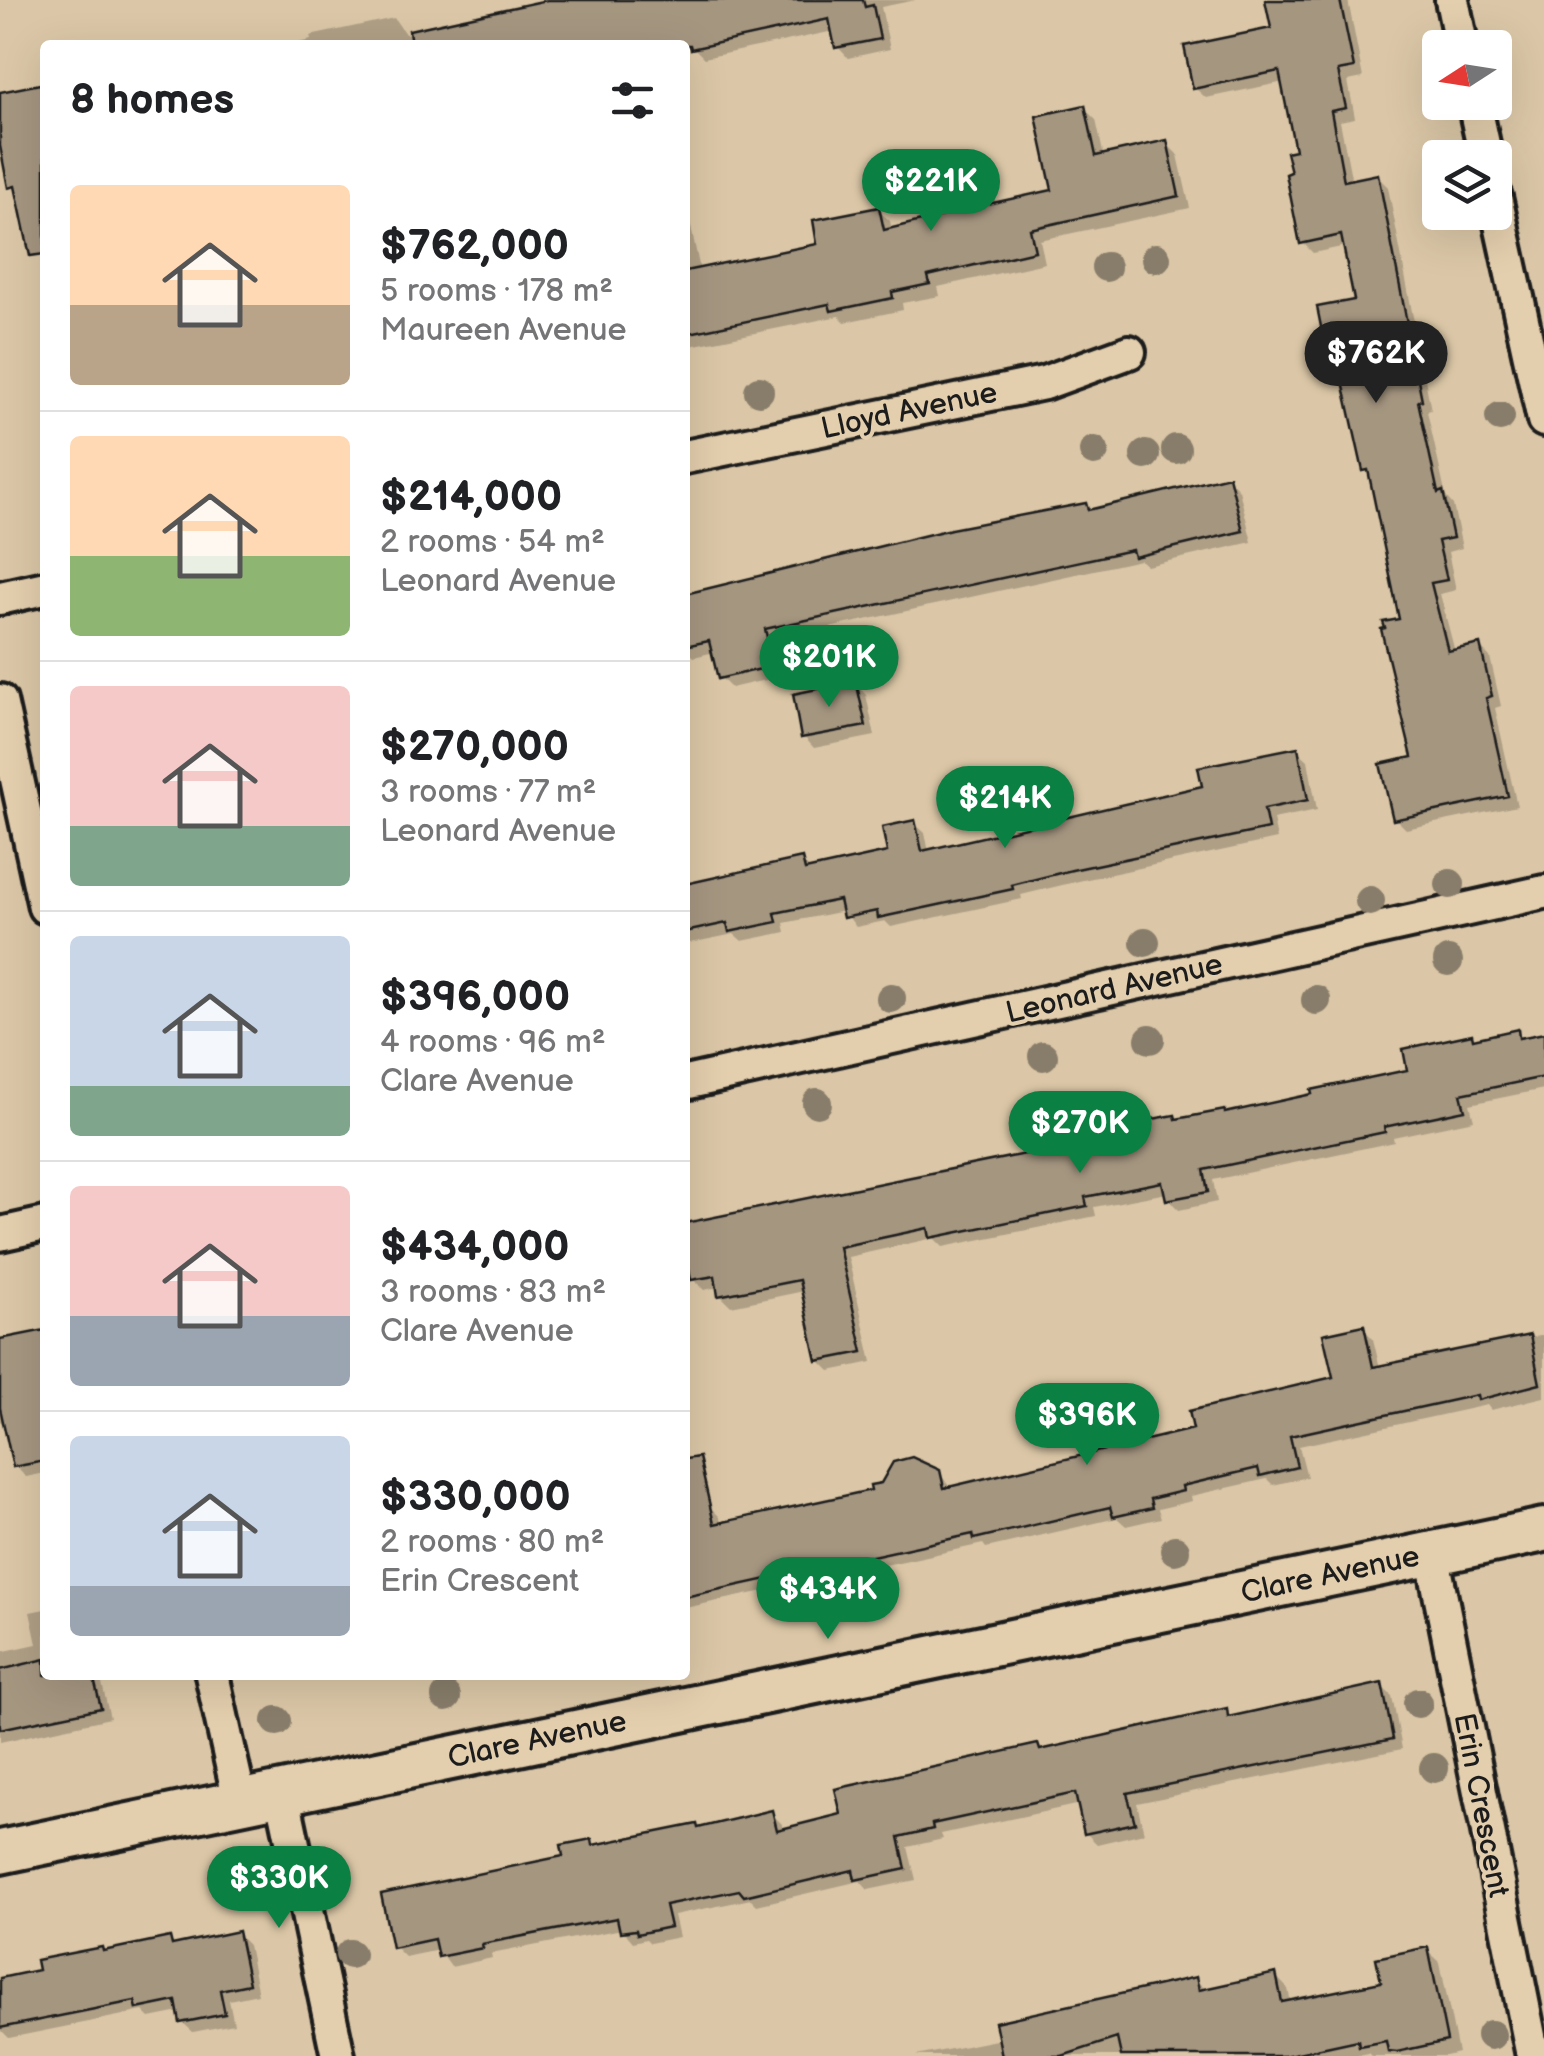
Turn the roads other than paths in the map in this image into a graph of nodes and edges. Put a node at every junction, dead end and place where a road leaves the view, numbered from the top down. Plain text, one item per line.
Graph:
1 (1452, 0) edge
2 (1458, 30) edge
3 (1502, 230) edge
4 (1129, 352) dead end
5 (1544, 420) edge
6 (690, 455) edge
7 (40, 589) edge
8 (0, 598) edge
9 (0, 701) edge
10 (40, 884) edge
11 (1544, 892) edge
12 (690, 1082) edge
13 (40, 1225) edge
14 (0, 1234) edge
15 (1544, 1530) edge
16 (1432, 1553) junction
17 (213, 1680) edge
18 (282, 1792) junction
19 (240, 1801) junction
20 (0, 1852) edge
21 (338, 2056) edge
22 (1533, 2056) edge

1 - 2 street
3 - 5 street
4 - 6 street, Lloyd Avenue
7 - 8 street
9 - 10 street
11 - 12 street, Leonard Avenue
13 - 14 street
15 - 16 street, Clare Avenue
16 - 18 street, Clare Avenue
16 - 22 street, Erin Crescent
17 - 19 street
18 - 19 street, Clare Avenue
18 - 21 street
19 - 20 street, Clare Avenue

